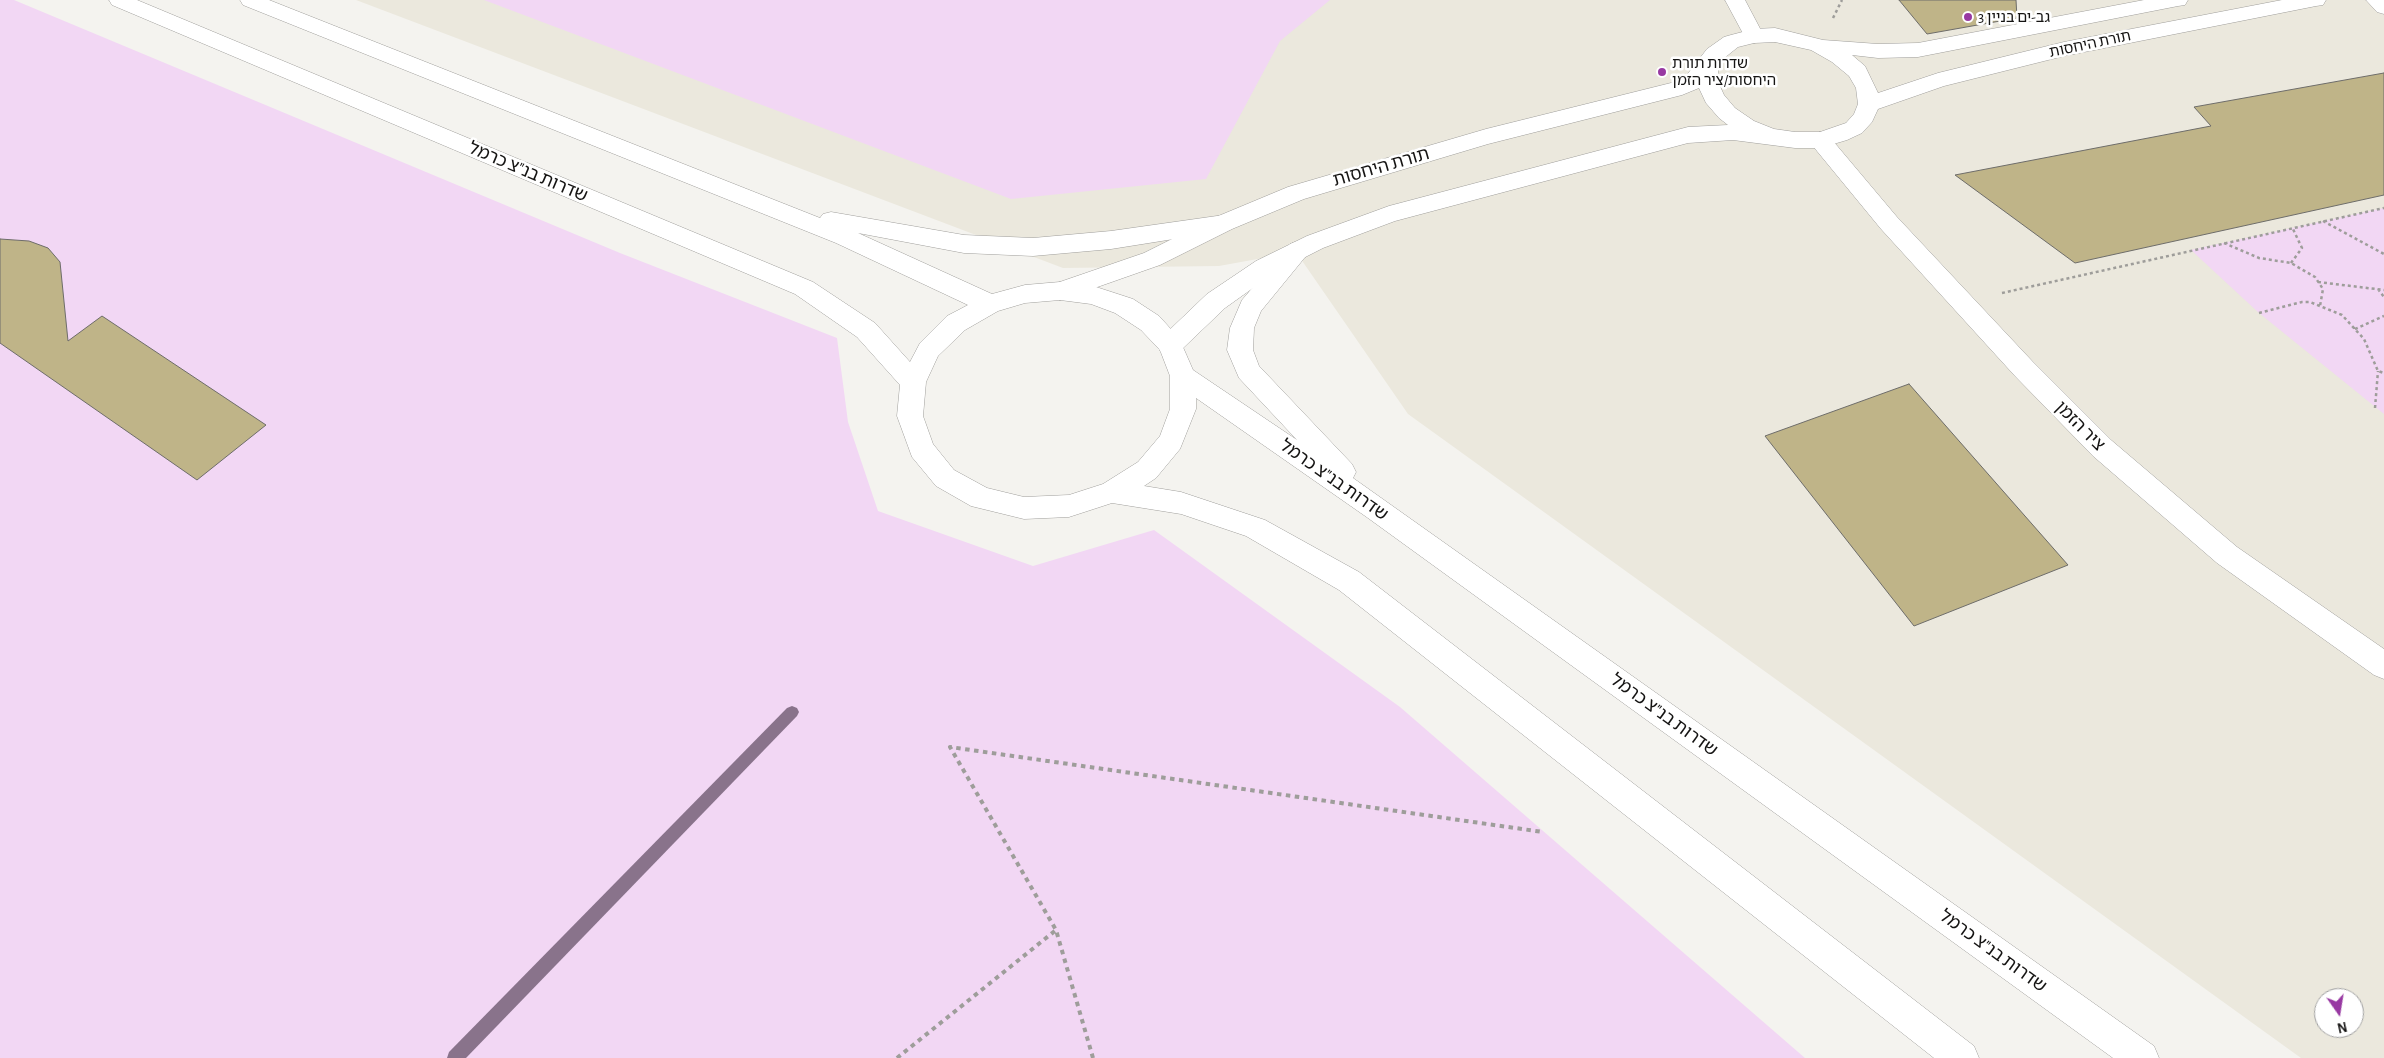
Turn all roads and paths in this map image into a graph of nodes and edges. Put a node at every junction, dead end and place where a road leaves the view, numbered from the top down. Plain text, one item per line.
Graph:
1 (119, 0) edge
2 (250, 0) edge
3 (1735, 0) edge
4 (2178, 0) edge
5 (2316, 0) edge
6 (2376, 0) edge
7 (2384, 7) edge
8 (1754, 36) junction
9 (1818, 45) junction
10 (1707, 67) junction
11 (1868, 104) junction
12 (1770, 136) junction
13 (1820, 140) junction
14 (2384, 208) edge
15 (778, 210) junction
16 (2322, 221) junction
17 (1224, 223) junction
18 (2292, 227) junction
19 (2224, 243) junction
20 (1298, 250) junction
21 (2384, 254) edge
22 (2291, 263) junction
23 (2318, 282) junction
24 (2377, 289) junction
25 (2384, 290) edge
26 (1060, 291) junction
27 (1997, 294) dead end
28 (2384, 297) edge
29 (990, 304) junction
30 (2320, 306) junction
31 (2258, 313) dead end
32 (2384, 316) edge
33 (2355, 329) junction
34 (1170, 345) junction
35 (2378, 372) junction
36 (2384, 373) edge
37 (1183, 376) junction
38 (913, 382) junction
39 (2375, 408) dead end
40 (1112, 492) junction
41 (1378, 510) junction
42 (2384, 666) edge
43 (1543, 832) dead end
44 (1056, 930) junction
45 (897, 1058) edge
46 (1093, 1058) edge
47 (1962, 1058) edge
48 (2142, 1058) edge

1 - 38 main road, שדרות בנ"צ כרמל
2 - 15 main road
3 - 8 main road
4 - 9 main road, תורת היחסות
5 - 11 main road, תורת היחסות
6 - 7 main road
8 - 9 main road
8 - 10 main road
9 - 11 main road
10 - 12 main road
10 - 17 main road, תורת היחסות
11 - 13 main road
12 - 13 main road
12 - 20 main road
13 - 42 main road, ציר הזמן
14 - 16 path
15 - 17 main road
15 - 29 main road
16 - 18 path
16 - 21 path
17 - 26 main road, תורת היחסות
18 - 19 path
18 - 22 path
19 - 22 path
19 - 27 path
20 - 34 main road
20 - 41 main road
22 - 23 path
23 - 24 path
23 - 30 path
24 - 25 path
24 - 28 path
26 - 29 main road
26 - 34 main road
29 - 38 main road
30 - 31 path
30 - 33 path
32 - 33 path
33 - 35 path
34 - 37 main road
35 - 36 path
35 - 39 path
37 - 40 main road
37 - 41 main road, שדרות בנ"צ כרמל
38 - 40 main road
40 - 47 main road
41 - 48 main road, שדרות בנ"צ כרמל
43 - 44 path
44 - 45 path
44 - 46 path

